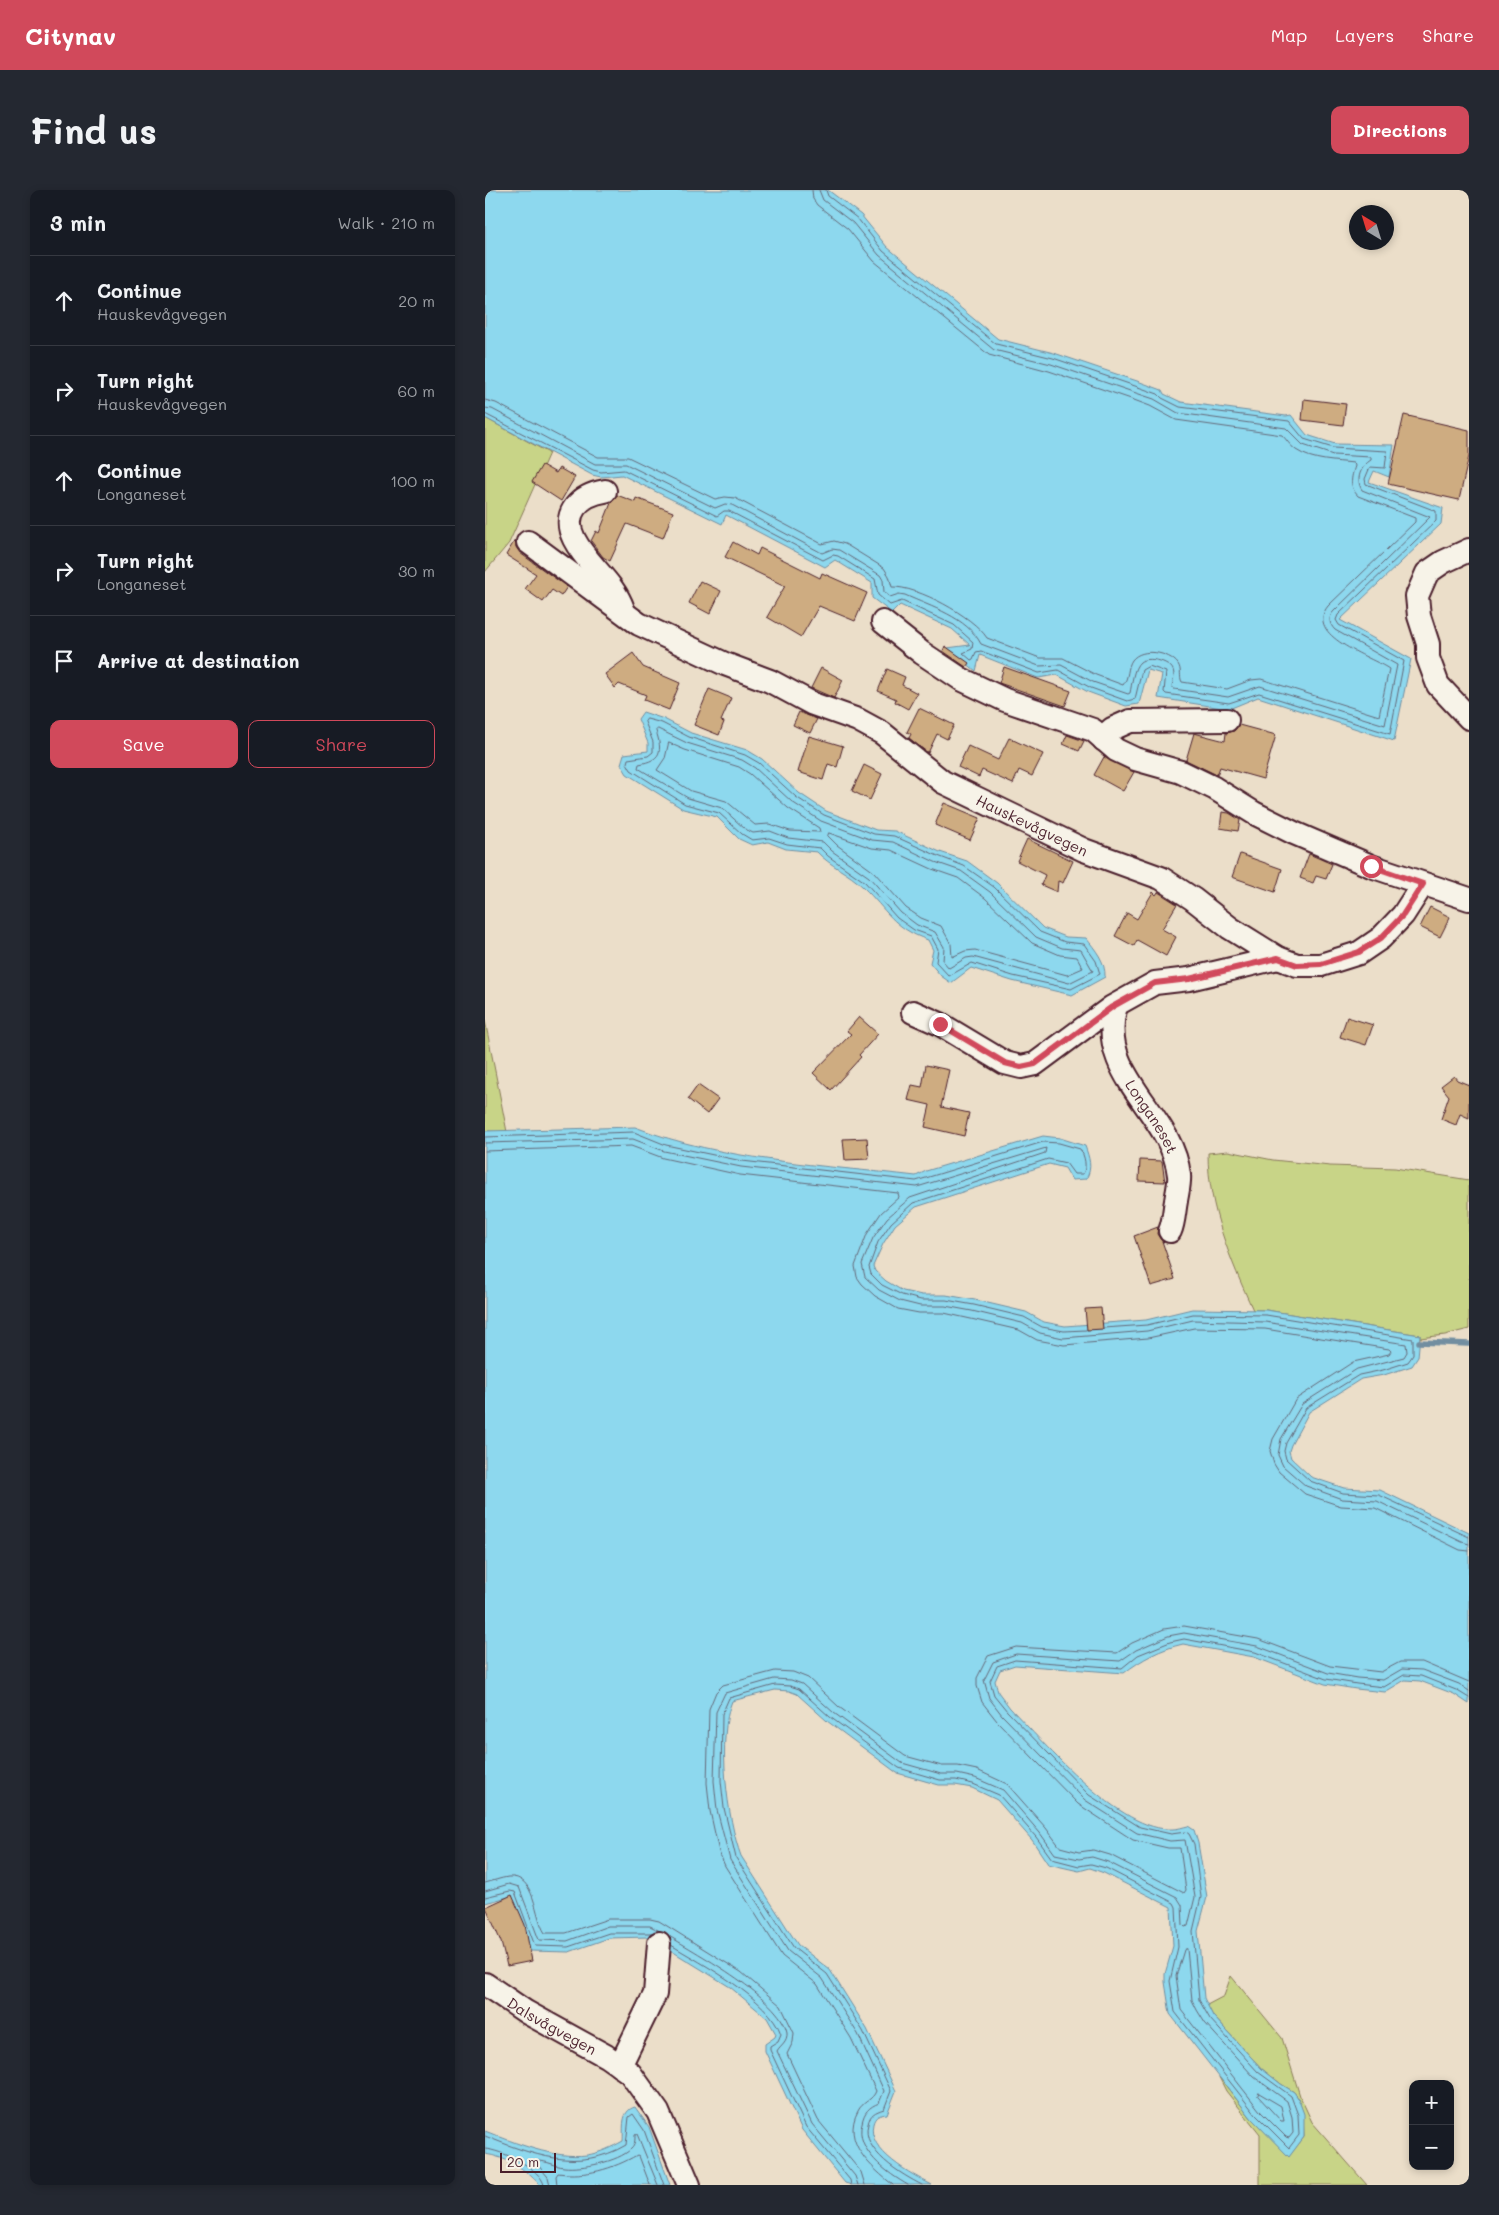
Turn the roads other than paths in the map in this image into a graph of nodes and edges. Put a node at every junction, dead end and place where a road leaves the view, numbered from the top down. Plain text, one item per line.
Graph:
1 (605, 491) dead end
2 (528, 542) dead end
3 (1469, 550) edge
4 (625, 615) junction
5 (883, 622) dead end
6 (1469, 718) edge
7 (1227, 720) dead end
8 (1105, 740) junction
9 (1423, 884) junction
10 (1469, 899) edge
11 (1278, 958) junction
12 (1116, 1006) junction
13 (913, 1012) dead end
14 (1170, 1231) dead end
15 (659, 1943) dead end
16 (485, 1984) edge
17 (620, 2066) junction
18 (689, 2185) edge

1 - 4 street
2 - 4 street, Hauskevågvegen
3 - 6 street
4 - 11 street, Hauskevågvegen
5 - 8 street
7 - 8 street
8 - 9 street
9 - 10 street
9 - 11 street, Hauskevågvegen
11 - 12 street
12 - 13 street
12 - 14 street, Longaneset
15 - 17 street
16 - 17 street, Dalsvågvegen
17 - 18 street, Dalsvågvegen

